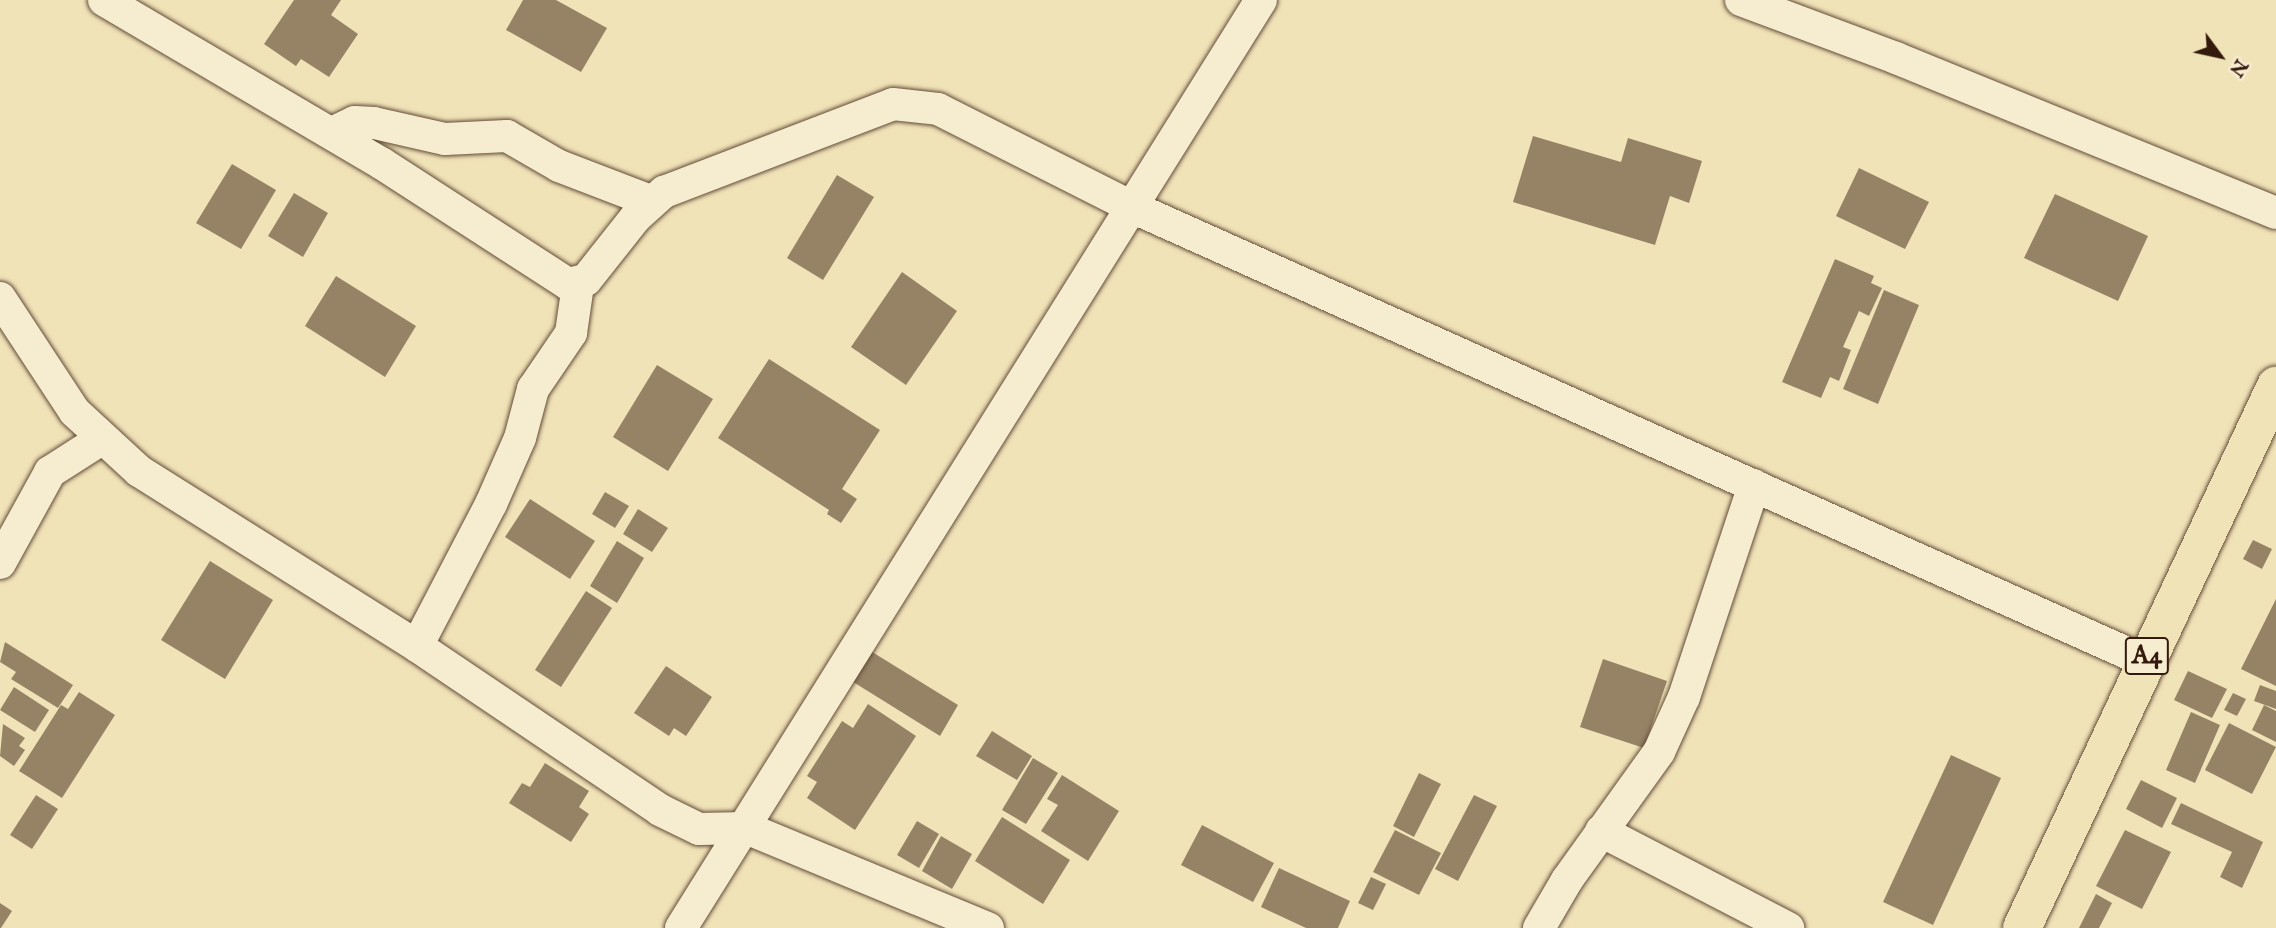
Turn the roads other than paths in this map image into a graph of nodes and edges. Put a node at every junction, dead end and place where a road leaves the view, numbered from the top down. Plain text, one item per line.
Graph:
1 (104, 0) edge
2 (1261, 0) edge
3 (1741, 0) edge
4 (332, 134) junction
5 (650, 201) junction
6 (1134, 208) junction
7 (2276, 213) edge
8 (578, 285) junction
9 (0, 298) edge
10 (2276, 386) edge
11 (100, 440) junction
12 (1754, 485) junction
13 (0, 563) edge
14 (417, 646) junction
15 (2145, 661) junction
16 (746, 828) junction
17 (1601, 831) junction
18 (681, 928) edge
19 (988, 928) edge
20 (1539, 928) edge
21 (1788, 928) edge
22 (2022, 928) edge

1 - 4 street
2 - 6 street
3 - 7 street
4 - 5 street
4 - 8 street
5 - 6 street
5 - 8 street
6 - 12 street
6 - 16 street
8 - 14 street
9 - 11 street
10 - 15 main road, A4
11 - 13 street
11 - 14 street
12 - 15 street
12 - 17 street
14 - 16 street
15 - 22 main road, A4
16 - 18 street
16 - 19 street
17 - 20 street
17 - 21 street

